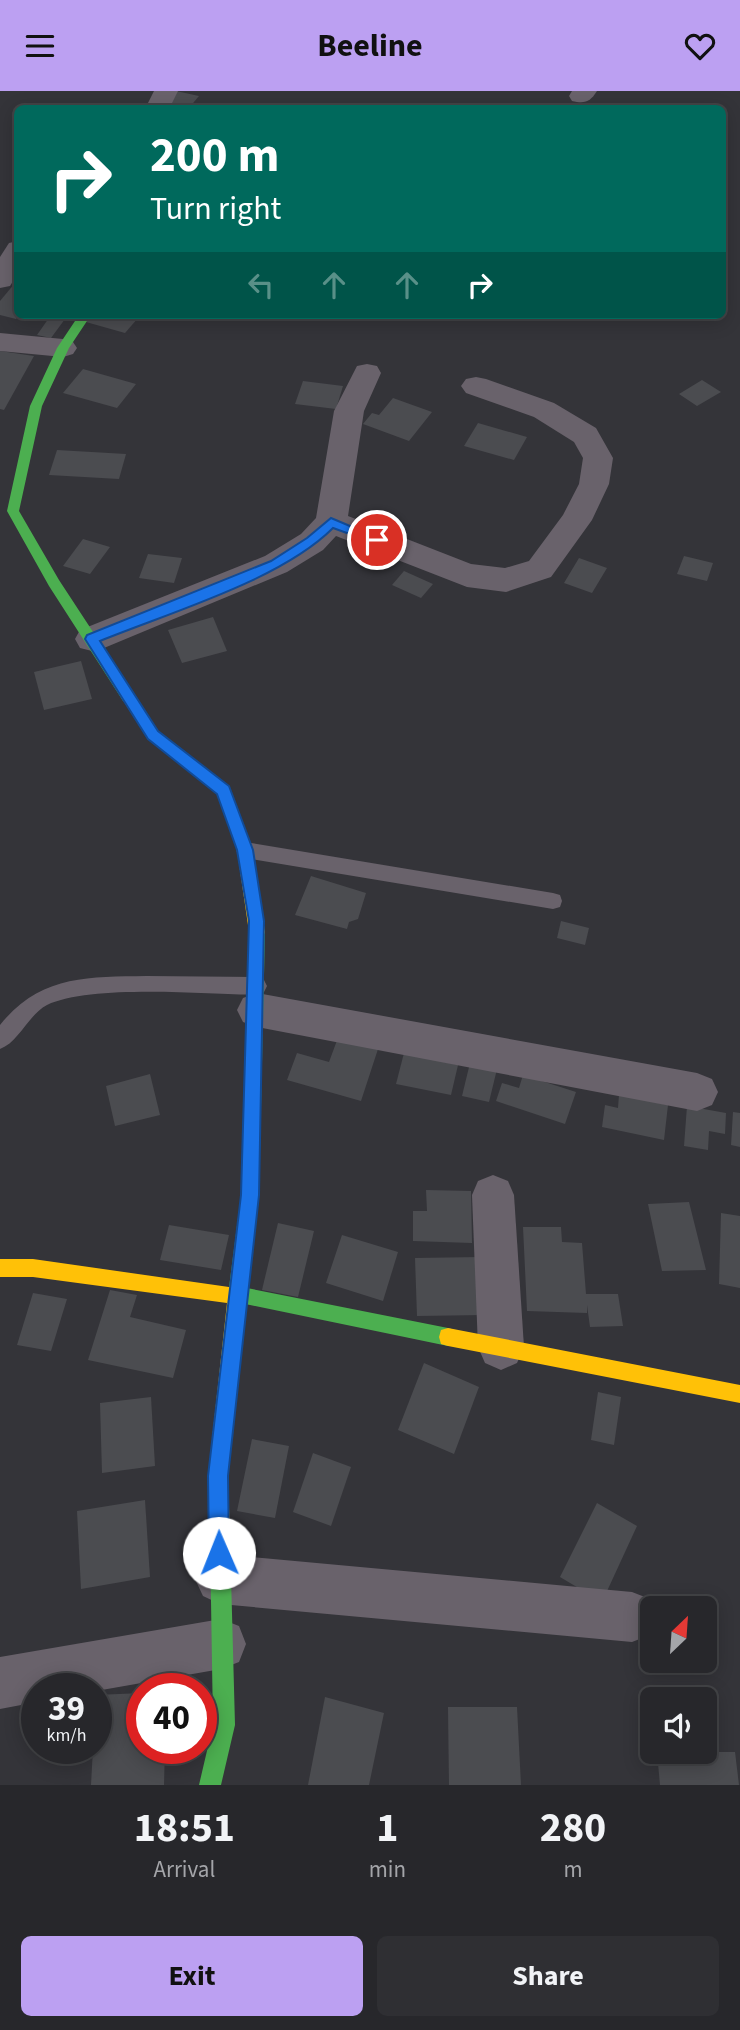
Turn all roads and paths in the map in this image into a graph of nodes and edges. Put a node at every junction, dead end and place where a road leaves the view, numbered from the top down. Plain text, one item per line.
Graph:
1 (14, 256) edge
2 (0, 280) edge
3 (82, 319) edge
4 (0, 342) edge
5 (63, 348) junction
6 (367, 373) dead end
7 (476, 386) dead end
8 (331, 522) junction
9 (92, 639) junction
10 (245, 850) junction
11 (553, 901) dead end
12 (257, 998) junction
13 (0, 1040) edge
14 (697, 1092) dead end
15 (493, 1195) dead end
16 (0, 1268) edge
17 (237, 1295) junction
18 (501, 1347) junction
19 (740, 1394) edge
20 (220, 1579) junction
21 (632, 1617) dead end
22 (221, 1644) junction
23 (0, 1683) edge
24 (210, 1785) edge

1 - 2 street
3 - 5 street
4 - 5 street
5 - 9 street
6 - 8 street
7 - 8 street
8 - 9 street
9 - 10 street
10 - 11 lane
10 - 12 street
12 - 13 lane
12 - 14 street
12 - 17 street
15 - 18 street
16 - 17 street
17 - 18 street
17 - 20 street
18 - 19 street
20 - 21 street
20 - 22 street
22 - 23 street
22 - 24 street

